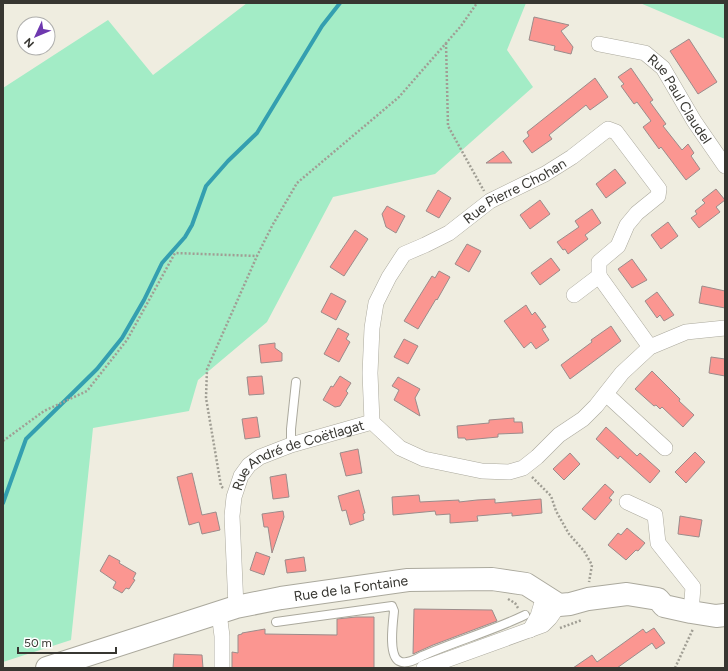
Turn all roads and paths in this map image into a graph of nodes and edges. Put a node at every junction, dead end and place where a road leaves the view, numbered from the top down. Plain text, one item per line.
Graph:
1 (478, 3) edge
2 (446, 42) junction
3 (599, 44) dead end
4 (725, 166) edge
5 (490, 202) junction
6 (257, 256) junction
7 (599, 276) junction
8 (574, 295) dead end
9 (725, 328) edge
10 (650, 347) junction
11 (296, 382) dead end
12 (606, 394) junction
13 (372, 422) junction
14 (3, 441) edge
15 (291, 445) junction
16 (664, 448) dead end
17 (523, 468) junction
18 (234, 497) junction
19 (627, 502) dead end
20 (551, 601) junction
21 (725, 602) edge
22 (588, 608) junction
23 (695, 608) junction
24 (227, 610) junction
25 (524, 615) dead end
26 (725, 615) edge
27 (276, 622) dead end
28 (559, 628) dead end
29 (47, 668) edge
30 (222, 668) edge
31 (424, 668) edge
32 (674, 668) edge

1 - 2 path
2 - 5 path
2 - 6 path
3 - 4 street, Rue Paul Claudel
5 - 7 street, Rue Pierre Chohan
5 - 13 street, Rue Pierre Chohan
6 - 14 path
6 - 18 path
7 - 8 street
7 - 10 street
9 - 10 street, Rue André de Coëtlagat
10 - 12 street, Rue André de Coëtlagat
11 - 15 lane
12 - 16 street
12 - 17 street, Rue André de Coëtlagat
13 - 15 street, Rue André de Coëtlagat
13 - 17 street, Rue André de Coëtlagat
15 - 18 street, Rue André de Coëtlagat
17 - 22 path
18 - 24 street, Rue André de Coëtlagat
19 - 23 street
20 - 22 main road
20 - 24 main road, Rue de la Fontaine
20 - 31 street
21 - 23 main road
22 - 23 main road
22 - 28 path
23 - 26 main road
23 - 32 path
24 - 29 main road, Rue de la Fontaine
24 - 30 street, Rue André de Coëtlagat
25 - 27 lane

